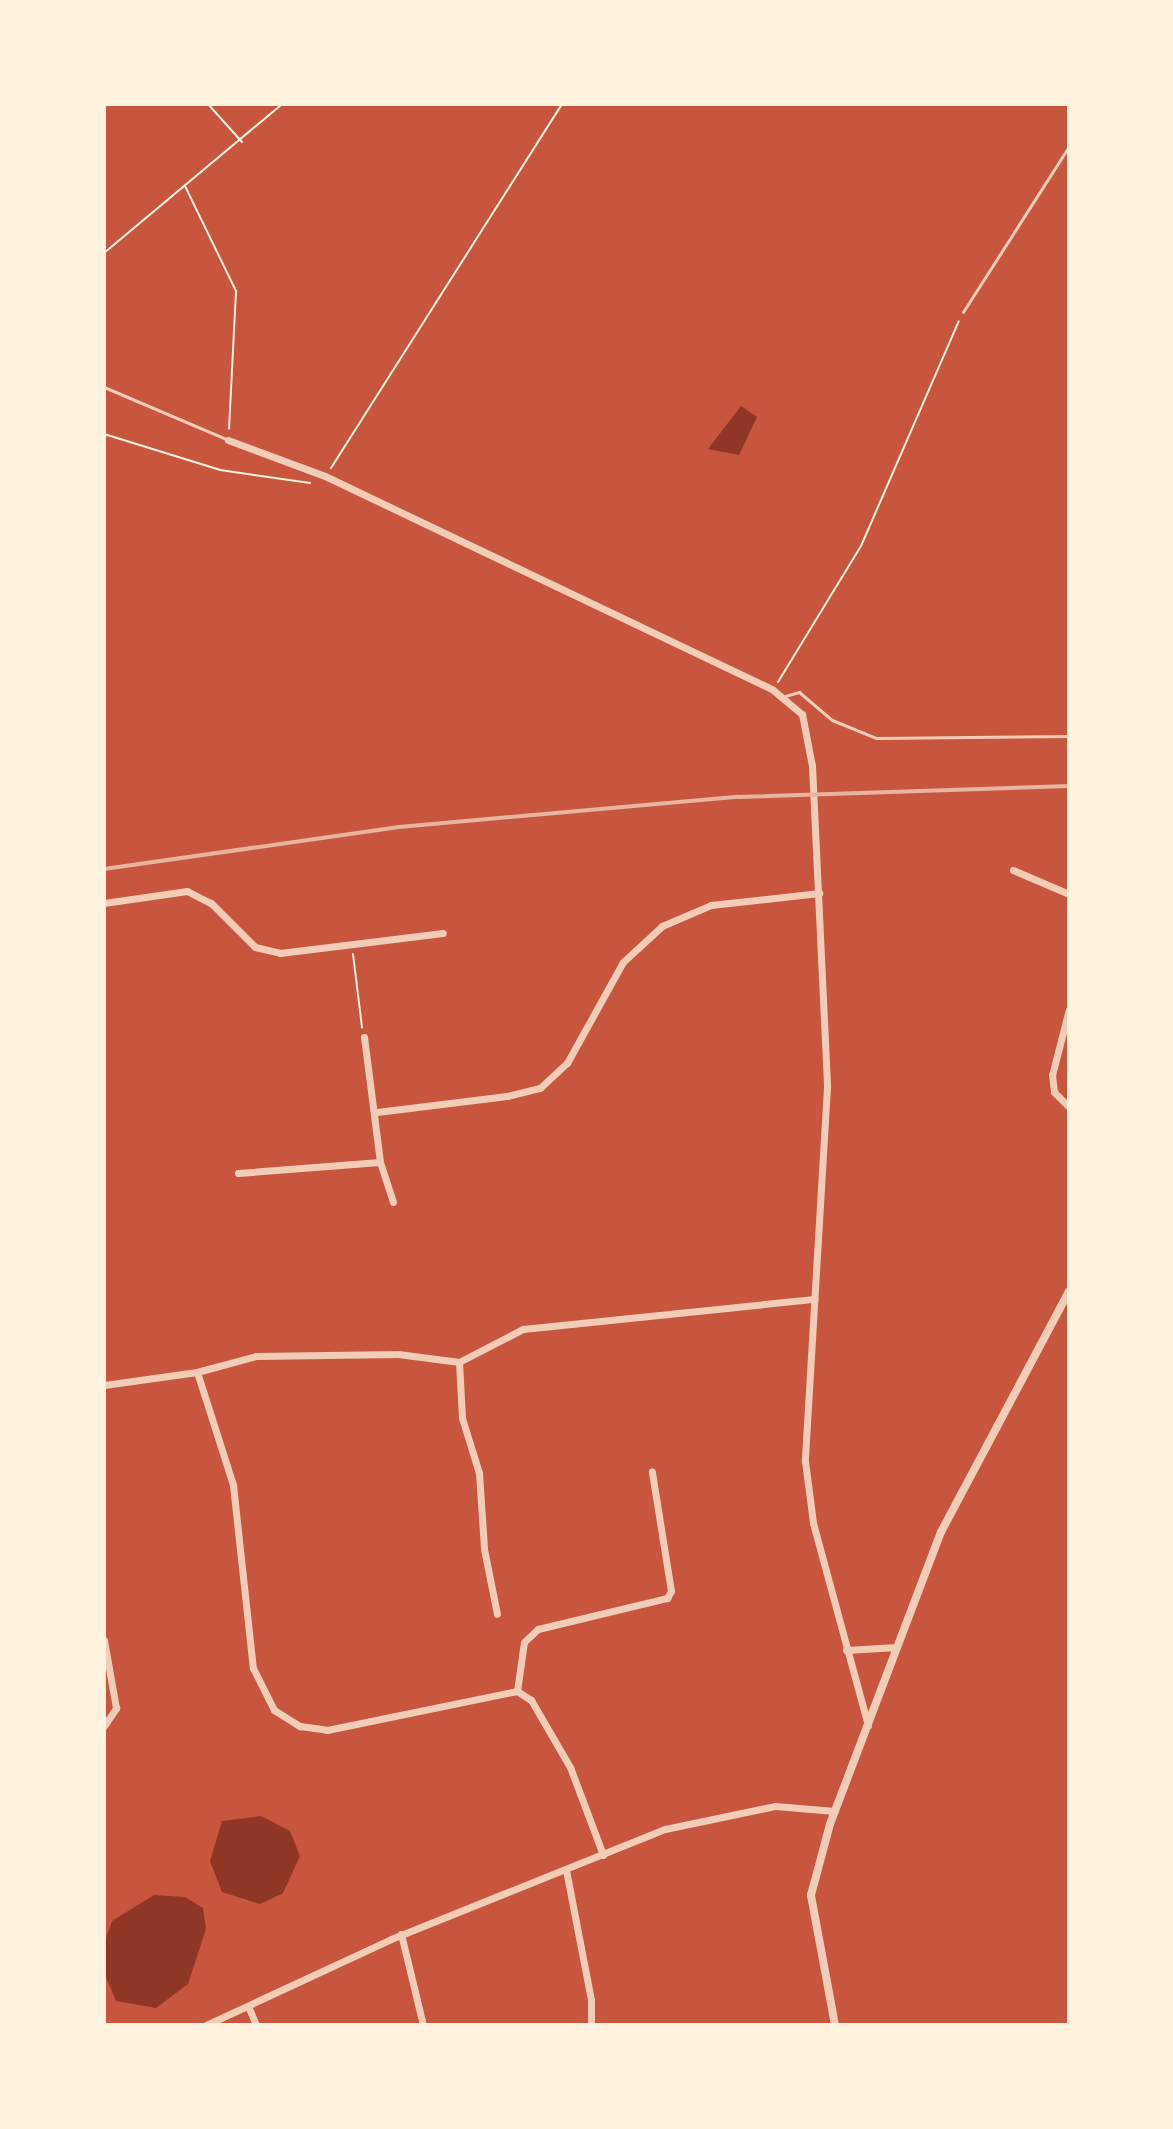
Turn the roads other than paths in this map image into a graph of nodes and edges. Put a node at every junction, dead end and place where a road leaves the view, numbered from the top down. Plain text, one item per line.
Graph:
1 (1069, 146) edge
2 (963, 312) road end
3 (104, 387) edge
4 (228, 440) joint
5 (785, 696) junction
6 (1069, 736) edge
7 (1013, 870) dead end
8 (819, 893) junction
9 (1069, 894) edge
10 (104, 903) edge
11 (443, 933) dead end
12 (1069, 1009) edge
13 (364, 1037) road end
14 (1069, 1107) edge
15 (377, 1112) junction
16 (380, 1162) junction
17 (238, 1173) dead end
18 (393, 1202) dead end
19 (1069, 1291) edge
20 (814, 1299) junction
21 (459, 1362) junction
22 (197, 1372) junction
23 (104, 1385) edge
24 (652, 1472) dead end
25 (497, 1614) dead end
26 (104, 1640) edge
27 (897, 1647) junction
28 (846, 1650) junction
29 (517, 1691) junction
30 (104, 1726) edge
31 (868, 1726) junction
32 (835, 1811) junction
33 (603, 1855) junction
34 (566, 1870) junction
35 (401, 1934) junction
36 (248, 2006) junction
37 (206, 2025) edge
38 (256, 2025) edge
39 (423, 2025) edge
40 (591, 2025) edge
41 (835, 2025) edge

1 - 2 lane
3 - 4 lane
4 - 5 street
5 - 6 lane
5 - 8 street
7 - 9 street
8 - 15 street
8 - 20 street
10 - 11 street
12 - 14 street
13 - 15 street
15 - 16 street
16 - 17 street
16 - 18 street
19 - 27 street
20 - 21 street
20 - 28 street
21 - 22 street
21 - 25 street
22 - 23 street
22 - 29 street
24 - 29 street
26 - 30 street
27 - 28 street
27 - 31 street
28 - 31 street
29 - 33 street
31 - 32 street
32 - 33 street
32 - 41 street
33 - 34 street
34 - 35 street
34 - 40 street
35 - 36 street
35 - 39 street
36 - 37 street
36 - 38 street

